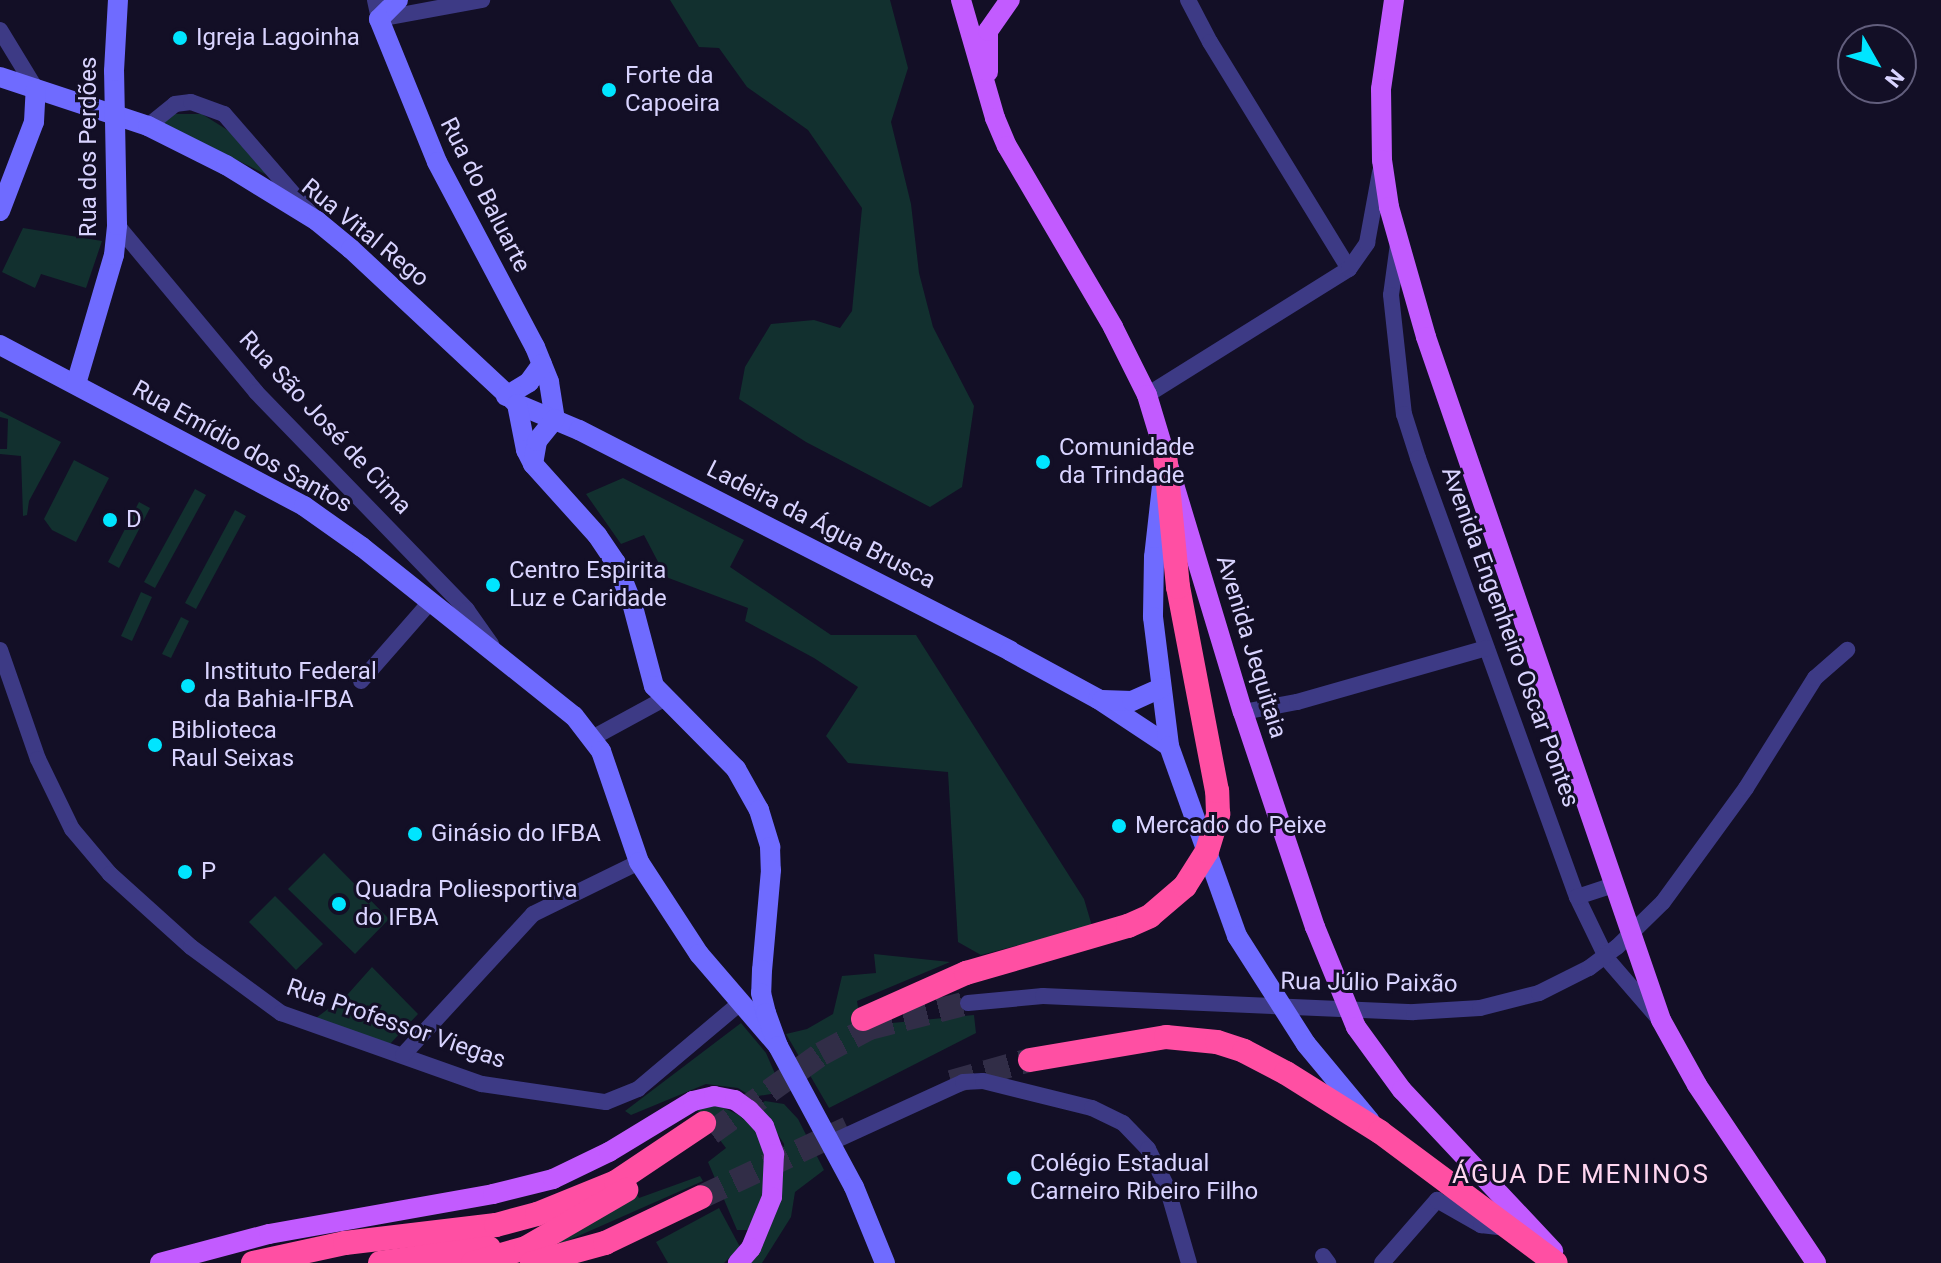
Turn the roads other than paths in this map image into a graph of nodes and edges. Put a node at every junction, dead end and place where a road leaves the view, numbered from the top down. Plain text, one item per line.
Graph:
1 (118, 0) edge
2 (398, 0) edge
3 (482, 0) edge
4 (961, 0) edge
5 (1010, 0) edge
6 (1188, 0) edge
7 (1393, 2) edge
8 (377, 10) edge
9 (0, 30) edge
10 (0, 77) edge
11 (36, 89) junction
12 (988, 96) junction
13 (115, 113) junction
14 (148, 126) junction
15 (1382, 160) junction
16 (0, 211) edge
17 (317, 221) junction
18 (117, 225) junction
19 (1398, 243) junction
20 (1349, 269) junction
21 (0, 345) edge
22 (542, 364) junction
23 (76, 384) junction
24 (1147, 395) junction
25 (512, 400) junction
26 (555, 419) junction
27 (1165, 454) junction
28 (533, 464) junction
29 (431, 601) junction
30 (1486, 648) junction
31 (0, 650) edge
32 (1847, 650) dead end
33 (498, 653) junction
34 (361, 681) dead end
35 (1161, 688) junction
36 (664, 699) junction
37 (1098, 699) junction
38 (1243, 712) junction
39 (594, 737) junction
40 (1169, 746) junction
41 (639, 862) junction
42 (1614, 885) junction
43 (1577, 897) junction
44 (761, 993) junction
45 (740, 1003) junction
46 (968, 1003) tunnel mouth
47 (863, 1019) dead end
48 (1661, 1020) junction
49 (778, 1046) junction
50 (403, 1055) junction
51 (1030, 1060) tunnel mouth
52 (1380, 1132) junction
53 (830, 1143) junction
54 (701, 1197) tunnel mouth
55 (578, 1220) junction
56 (1508, 1228) junction
57 (345, 1243) junction
58 (605, 1243) junction
59 (170, 1260) edge
60 (253, 1263) edge
61 (380, 1263) edge
62 (473, 1263) edge
63 (532, 1263) edge
64 (559, 1263) edge
65 (576, 1263) edge
66 (738, 1263) edge
67 (885, 1263) edge
68 (1189, 1263) edge
69 (1382, 1263) edge
70 (1556, 1263) edge
71 (1565, 1263) edge
72 (1816, 1263) edge

1 - 13 street, Rua dos Perdões
2 - 8 street
3 - 8 street
4 - 12 main road, Avenida Jequitaia
5 - 12 main road
6 - 20 street
7 - 15 main road, Avenida Engenheiro Oscar Pontes
8 - 22 street, Rua do Baluarte
9 - 11 street
10 - 11 street, Rua Vital Rego
11 - 13 street, Rua Vital Rego
11 - 16 street
12 - 24 main road, Avenida Jequitaia
13 - 14 street, Rua Vital Rego
13 - 18 street, Rua dos Perdões
14 - 17 street, Rua Vital Rego
14 - 17 street
15 - 19 main road, Avenida Engenheiro Oscar Pontes
15 - 20 street
17 - 25 street, Rua Vital Rego
18 - 23 street, Rua dos Perdões
18 - 33 street, Rua São José de Cima
19 - 30 street, Avenida Engenheiro Oscar Pontes
19 - 42 main road, Avenida Engenheiro Oscar Pontes
20 - 24 street
21 - 23 street, Rua Emídio dos Santos
22 - 25 street
22 - 26 street, Rua do Baluarte
23 - 29 street, Rua Emídio dos Santos
24 - 27 main road, Avenida Jequitaia
25 - 26 street, Ladeira da Água Brusca
25 - 28 street
26 - 28 street
26 - 37 street, Ladeira da Água Brusca
27 - 35 street
27 - 38 main road, Avenida Jequitaia
27 - 47 highway
28 - 36 street
29 - 33 street, Rua Emídio dos Santos
29 - 34 street
30 - 38 street
30 - 43 street, Avenida Engenheiro Oscar Pontes
31 - 50 street, Rua Professor Viegas
32 - 46 street, Rua Júlio Paixão
33 - 39 street, Rua Emídio dos Santos
35 - 37 street, Ladeira da Água Brusca
35 - 40 street
36 - 39 street
36 - 44 street
37 - 40 street, Ladeira da Água Brusca
38 - 71 main road, Avenida Jequitaia
39 - 41 street
40 - 52 street
41 - 45 street
41 - 50 street
42 - 43 street
42 - 48 main road, Avenida Engenheiro Oscar Pontes
43 - 48 street, Avenida Engenheiro Oscar Pontes
44 - 45 street
44 - 49 street
45 - 49 street
45 - 50 street, Rua Professor Viegas
48 - 72 main road, Avenida Engenheiro Oscar Pontes
49 - 53 street
51 - 52 highway
52 - 56 highway
53 - 67 street
53 - 68 street
54 - 58 highway
55 - 57 highway
55 - 61 highway
55 - 62 highway
56 - 69 street
56 - 70 highway
57 - 59 main road
57 - 60 highway
58 - 63 highway
58 - 64 main road
58 - 65 street
59 - 66 main road

